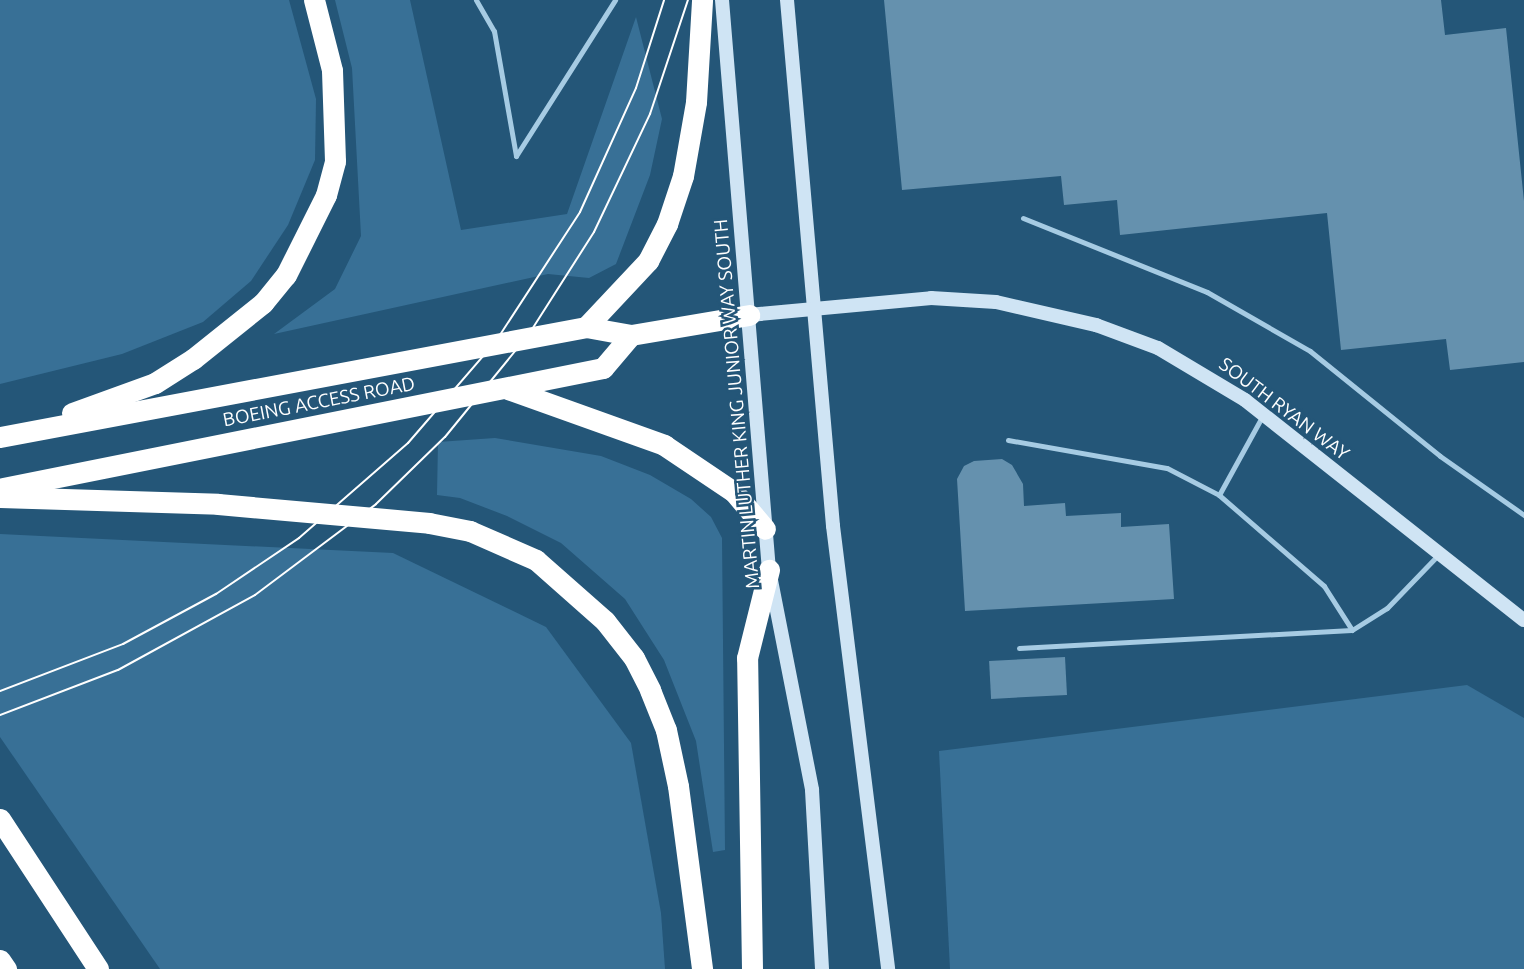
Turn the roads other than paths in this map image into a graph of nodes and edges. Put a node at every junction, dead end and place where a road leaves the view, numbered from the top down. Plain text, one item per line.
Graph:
1 (314, 0) edge
2 (476, 0) edge
3 (615, 0) edge
4 (702, 0) edge
5 (722, 0) edge
6 (787, 0) edge
7 (1023, 218) dead end
8 (816, 309) junction
9 (749, 315) junction
10 (586, 327) junction
11 (631, 335) junction
12 (506, 388) junction
13 (1262, 415) junction
14 (0, 436) edge
15 (1008, 440) dead end
16 (0, 489) edge
17 (1219, 495) junction
18 (0, 497) edge
19 (1524, 515) edge
20 (765, 529) junction
21 (1439, 553) junction
22 (769, 570) junction
23 (1524, 620) edge
24 (1352, 630) junction
25 (1019, 648) dead end
26 (0, 819) edge
27 (0, 960) edge
28 (6, 969) edge
29 (96, 969) edge
30 (702, 969) edge
31 (752, 969) edge
32 (822, 969) edge
33 (888, 969) edge

1 - 14 highway
2 - 3 lane
4 - 10 highway
5 - 9 main road, MARTIN LUTHER KING JUNIOR WAY SOUTH
6 - 8 main road
7 - 19 lane
8 - 9 main road, BOEING ACCESS ROAD
8 - 13 main road, SOUTH RYAN WAY
8 - 33 main road
9 - 11 highway, BOEING ACCESS ROAD
9 - 20 main road, MARTIN LUTHER KING JUNIOR WAY SOUTH
10 - 11 highway, BOEING ACCESS ROAD
10 - 14 highway, BOEING ACCESS ROAD
11 - 12 highway, BOEING ACCESS ROAD
12 - 16 highway, BOEING ACCESS ROAD
12 - 20 highway
13 - 17 lane
13 - 21 main road, SOUTH RYAN WAY
15 - 17 lane
17 - 24 lane
18 - 30 highway
20 - 22 main road, MARTIN LUTHER KING JUNIOR WAY SOUTH
21 - 23 main road, SOUTH RYAN WAY
21 - 24 lane
22 - 31 highway
22 - 32 main road, MARTIN LUTHER KING JUNIOR WAY SOUTH
24 - 25 lane
26 - 29 highway
27 - 28 highway

